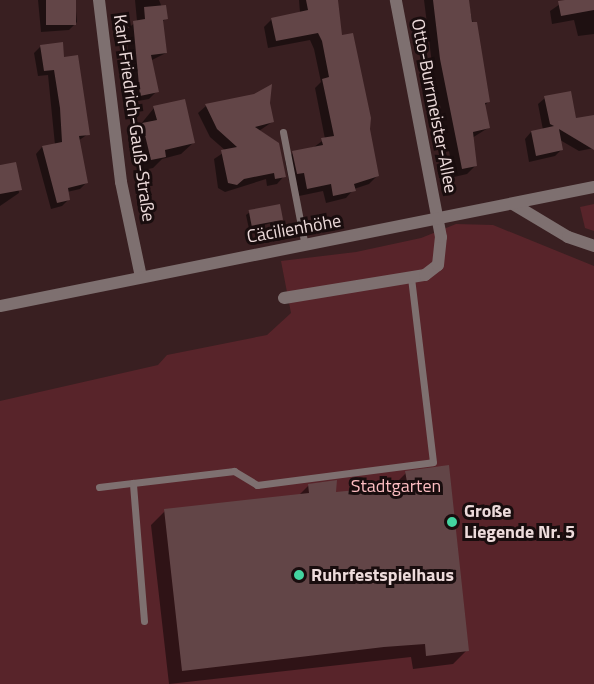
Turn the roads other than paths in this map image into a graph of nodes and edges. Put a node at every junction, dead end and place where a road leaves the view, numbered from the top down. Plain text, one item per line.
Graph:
1 (99, 0) edge
2 (396, 0) edge
3 (283, 132) dead end
4 (594, 187) edge
5 (513, 204) junction
6 (437, 219) junction
7 (305, 246) junction
8 (594, 246) edge
9 (141, 277) junction
10 (411, 278) junction
11 (284, 298) dead end
12 (0, 306) edge
13 (133, 483) junction
14 (99, 487) dead end
15 (144, 621) dead end

1 - 9 street, Karl-Friedrich-Gauß-Straße
2 - 6 street, Otto-Burrmeister-Allee
3 - 7 lane
4 - 5 street, Cäcilienhöhe
5 - 6 street, Cäcilienhöhe
5 - 8 street
6 - 7 street, Cäcilienhöhe
6 - 10 street, Otto-Burrmeister-Allee
7 - 9 street, Cäcilienhöhe
9 - 12 street, Cäcilienhöhe
10 - 11 street
10 - 13 lane
13 - 14 lane
13 - 15 lane

